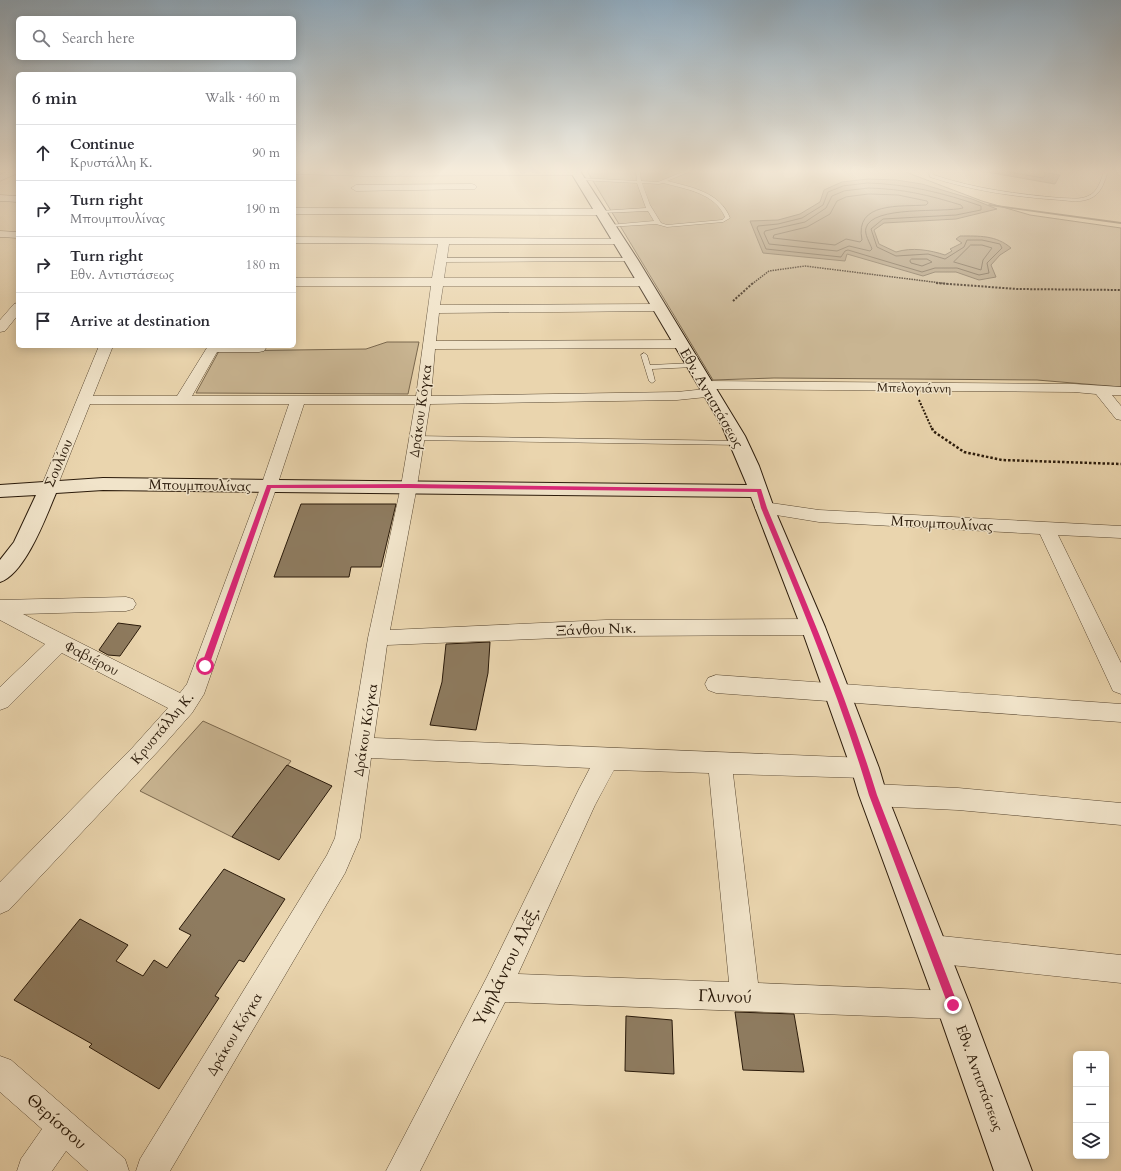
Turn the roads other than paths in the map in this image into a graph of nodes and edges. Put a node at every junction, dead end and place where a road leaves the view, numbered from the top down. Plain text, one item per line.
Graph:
1 (333, 226) edge
2 (609, 226) joint
3 (613, 226) edge
4 (16, 235) edge
5 (2, 236) edge
6 (454, 238) junction
7 (324, 240) junction
8 (296, 241) edge
9 (619, 241) junction
10 (440, 260) junction
11 (631, 260) junction
12 (436, 281) junction
13 (296, 282) edge
14 (644, 282) junction
15 (660, 308) junction
16 (16, 309) edge
17 (433, 309) junction
18 (16, 328) edge
19 (0, 329) edge
20 (681, 344) junction
21 (429, 345) junction
22 (105, 348) edge
23 (259, 348) dead end
24 (644, 355) dead end
25 (694, 365) junction
26 (648, 367) junction
27 (652, 381) dead end
28 (709, 389) junction
29 (1100, 389) junction
30 (1121, 391) edge
31 (85, 400) junction
32 (182, 400) junction
33 (298, 400) junction
34 (423, 400) junction
35 (1121, 416) edge
36 (417, 438) junction
37 (740, 443) junction
38 (269, 486) junction
39 (409, 486) junction
40 (49, 487) junction
41 (0, 491) edge
42 (762, 499) junction
43 (1046, 528) junction
44 (1121, 532) edge
45 (0, 574) edge
46 (126, 604) dead end
47 (0, 607) edge
48 (0, 610) edge
49 (813, 627) junction
50 (378, 638) junction
51 (60, 642) junction
52 (1115, 657) edge
53 (716, 684) dead end
54 (1121, 684) edge
55 (836, 691) junction
56 (0, 701) edge
57 (184, 706) junction
58 (1121, 713) edge
59 (362, 748) junction
60 (608, 760) junction
61 (720, 763) junction
62 (864, 768) junction
63 (873, 795) junction
64 (1121, 814) edge
65 (0, 901) edge
66 (932, 949) junction
67 (1121, 969) edge
68 (497, 987) junction
69 (745, 997) junction
70 (953, 1005) junction
71 (0, 1071) edge
72 (63, 1127) junction
73 (33, 1171) edge
74 (113, 1171) edge
75 (152, 1171) edge
76 (402, 1171) edge
77 (1014, 1171) edge

1 - 7 street
2 - 3 lane
2 - 9 street, Εθν. Αντιστάσεως
4 - 5 street
6 - 7 street
6 - 9 street
6 - 10 street, Δράκου Κόγκα
7 - 8 street
9 - 11 street, Εθν. Αντιστάσεως
10 - 11 lane
10 - 12 street, Δράκου Κόγκα
11 - 14 street, Εθν. Αντιστάσεως
12 - 13 street
12 - 14 street
12 - 17 street, Δράκου Κόγκα
14 - 15 street, Εθν. Αντιστάσεως
15 - 17 street
15 - 20 street, Εθν. Αντιστάσεως
16 - 19 street
17 - 21 street, Δράκου Κόγκα
18 - 19 street
20 - 21 street
20 - 25 street, Εθν. Αντιστάσεως
21 - 34 street, Δράκου Κόγκα
22 - 31 street, Σουλίου
23 - 32 street
24 - 26 lane
25 - 26 lane
25 - 28 street, Εθν. Αντιστάσεως
26 - 27 lane
28 - 29 street, Μπελογιάννη
28 - 34 street, Μπελογιάννη
28 - 37 street, Εθν. Αντιστάσεως
29 - 30 street, Μπελογιάννη
29 - 35 street
31 - 32 street, Μπελογιάννη
31 - 40 street, Σουλίου
32 - 33 street, Μπελογιάννη
33 - 34 street, Μπελογιάννη
33 - 38 street, Κρυστάλλη Κ.
34 - 36 street, Δράκου Κόγκα
36 - 37 lane
36 - 39 street, Δράκου Κόγκα
37 - 42 street, Εθν. Αντιστάσεως
38 - 39 street, Μπουμπουλίνας
38 - 40 street, Μπουμπουλίνας
38 - 57 street, Κρυστάλλη Κ.
39 - 42 street, Μπουμπουλίνας
39 - 50 street, Δράκου Κόγκα
40 - 41 street, Μπουμπουλίνας
40 - 45 street, Σουλίου
42 - 43 street, Μπουμπουλίνας
42 - 49 street, Εθν. Αντιστάσεως
43 - 44 street, Μπουμπουλίνας
43 - 52 street
46 - 47 street
48 - 51 street, Φαβιέρου
49 - 50 street, Ξάνθου Νικ.
49 - 55 street, Εθν. Αντιστάσεως
50 - 59 street, Δράκου Κόγκα
51 - 56 street
51 - 57 street, Φαβιέρου
52 - 54 street
53 - 55 street
55 - 58 street
55 - 62 street, Εθν. Αντιστάσεως
57 - 65 street, Κρυστάλλη Κ.
59 - 60 street
59 - 75 street, Δράκου Κόγκα
60 - 61 street
60 - 68 street, Υψηλάντου Αλέξ.
61 - 62 street
61 - 69 street
62 - 63 street, Εθν. Αντιστάσεως
63 - 64 street
63 - 66 street, Εθν. Αντιστάσεως
66 - 67 street
66 - 70 street, Εθν. Αντιστάσεως
68 - 69 street, Γλυνού
68 - 76 street, Υψηλάντου Αλέξ.
69 - 70 street, Γλυνού
70 - 77 street, Εθν. Αντιστάσεως
71 - 72 street, Θερίσσου
72 - 73 street
72 - 74 street, Θερίσσου

